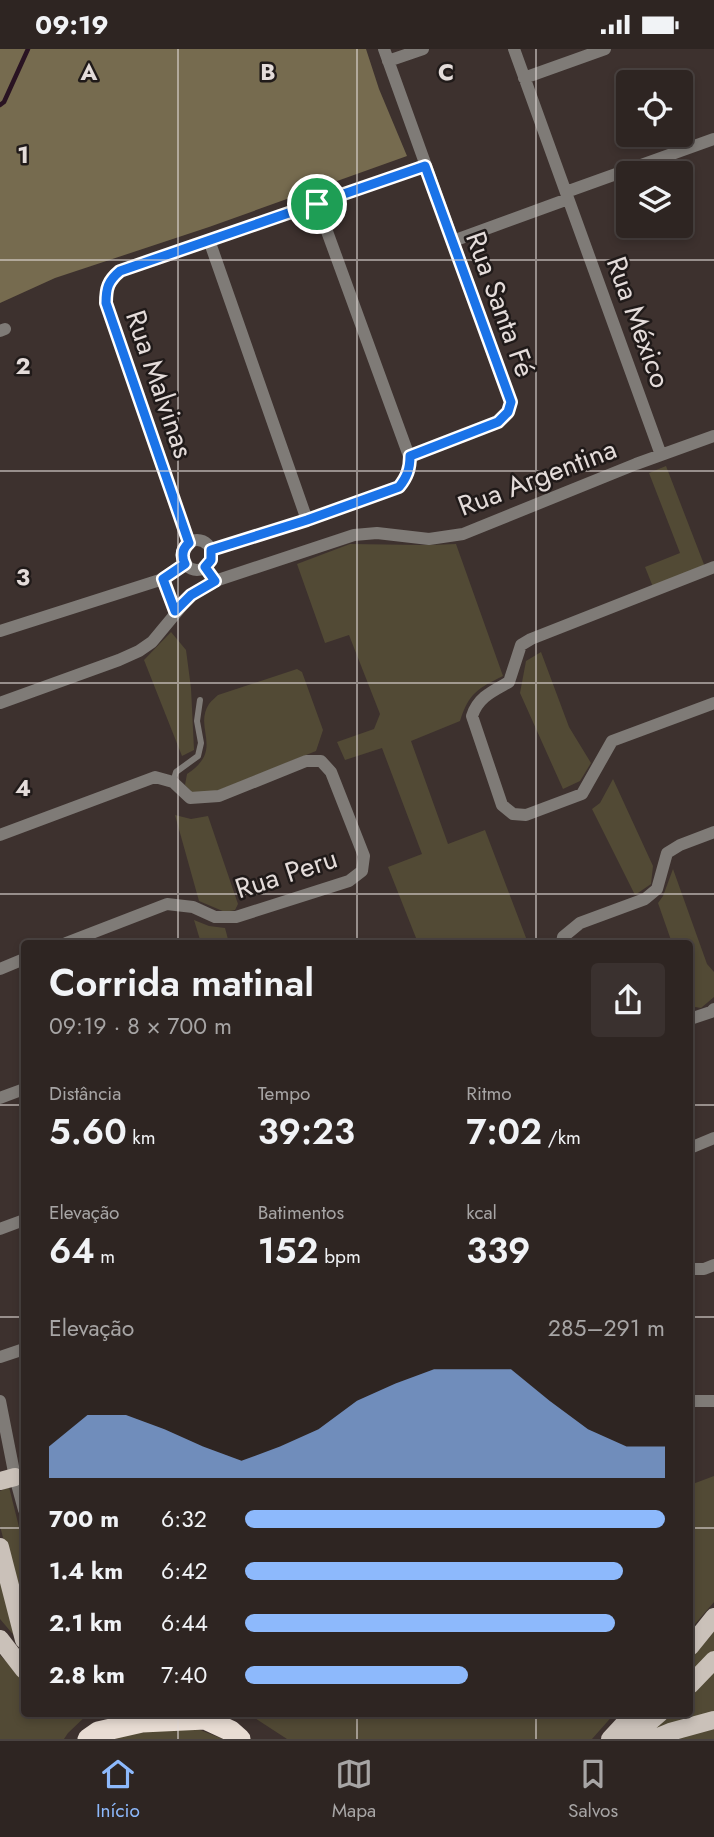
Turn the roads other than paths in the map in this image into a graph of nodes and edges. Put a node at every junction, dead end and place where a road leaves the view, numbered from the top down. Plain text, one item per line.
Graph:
1 (423, 49) edge
2 (514, 49) edge
3 (605, 49) edge
4 (386, 55) edge
5 (524, 78) junction
6 (714, 139) edge
7 (425, 166) junction
8 (567, 196) junction
9 (317, 204) junction
10 (209, 240) junction
11 (453, 241) junction
12 (714, 436) edge
13 (661, 455) junction
14 (410, 456) junction
15 (307, 520) junction
16 (189, 543) junction
17 (211, 550) junction
18 (185, 564) junction
19 (205, 567) junction
20 (714, 567) edge
21 (163, 579) junction
22 (215, 581) junction
23 (175, 611) junction
24 (0, 631) edge
25 (200, 700) dead end
26 (0, 703) edge
27 (714, 703) edge
28 (173, 782) junction
29 (714, 832) edge
30 (0, 835) edge
31 (74, 940) edge
32 (562, 940) edge
33 (21, 960) edge
34 (0, 969) edge
35 (714, 1009) edge
36 (693, 1018) edge
37 (21, 1090) edge
38 (0, 1098) edge
39 (714, 1138) edge
40 (693, 1147) edge
41 (21, 1221) edge
42 (0, 1229) edge
43 (714, 1265) edge
44 (693, 1269) edge
45 (21, 1350) edge
46 (0, 1357) edge
47 (0, 1401) edge
48 (693, 1401) edge
49 (714, 1401) edge
50 (13, 1478) edge
51 (21, 1501) edge
52 (0, 1547) edge
53 (714, 1617) edge
54 (21, 1628) edge
55 (0, 1639) edge
56 (693, 1643) edge
57 (714, 1660) edge
58 (21, 1666) edge
59 (693, 1682) edge
60 (191, 1717) edge
61 (630, 1717) edge
62 (655, 1717) edge
63 (205, 1719) junction
64 (714, 1720) edge
65 (88, 1739) edge
66 (240, 1739) edge
67 (610, 1739) edge
68 (630, 1739) edge
69 (653, 1739) edge

1 - 4 street
2 - 5 street, Rua México
3 - 5 street
4 - 7 street, Rua Santa Fé
5 - 8 street, Rua México
6 - 8 street
7 - 9 street, Rua Malvinas
7 - 11 street, Rua Santa Fé
8 - 11 street
8 - 13 street, Rua México
9 - 10 street, Rua Malvinas
9 - 14 street
10 - 15 street
10 - 16 street, Rua Malvinas
11 - 14 street, Rua Santa Fé
12 - 13 street, Rua Argentina
13 - 22 street, Rua Argentina
14 - 15 street
15 - 17 street
16 - 17 street
16 - 18 street
17 - 19 street
18 - 19 street
18 - 21 street
19 - 22 street
20 - 27 street
21 - 23 street
21 - 24 street
22 - 23 street, Rua Argentina
23 - 26 street, Rua Argentina
25 - 28 lane
28 - 30 street
28 - 31 street, Rua Peru
29 - 32 street
33 - 34 street
35 - 36 street
37 - 38 street
39 - 40 street
41 - 42 street
43 - 44 street
45 - 46 street
47 - 50 street
48 - 49 street
50 - 51 street
52 - 54 main road
53 - 56 main road
55 - 58 main road
57 - 59 main road
60 - 63 main road
61 - 67 main road
62 - 68 main road
63 - 65 highway
63 - 66 highway
64 - 69 main road

